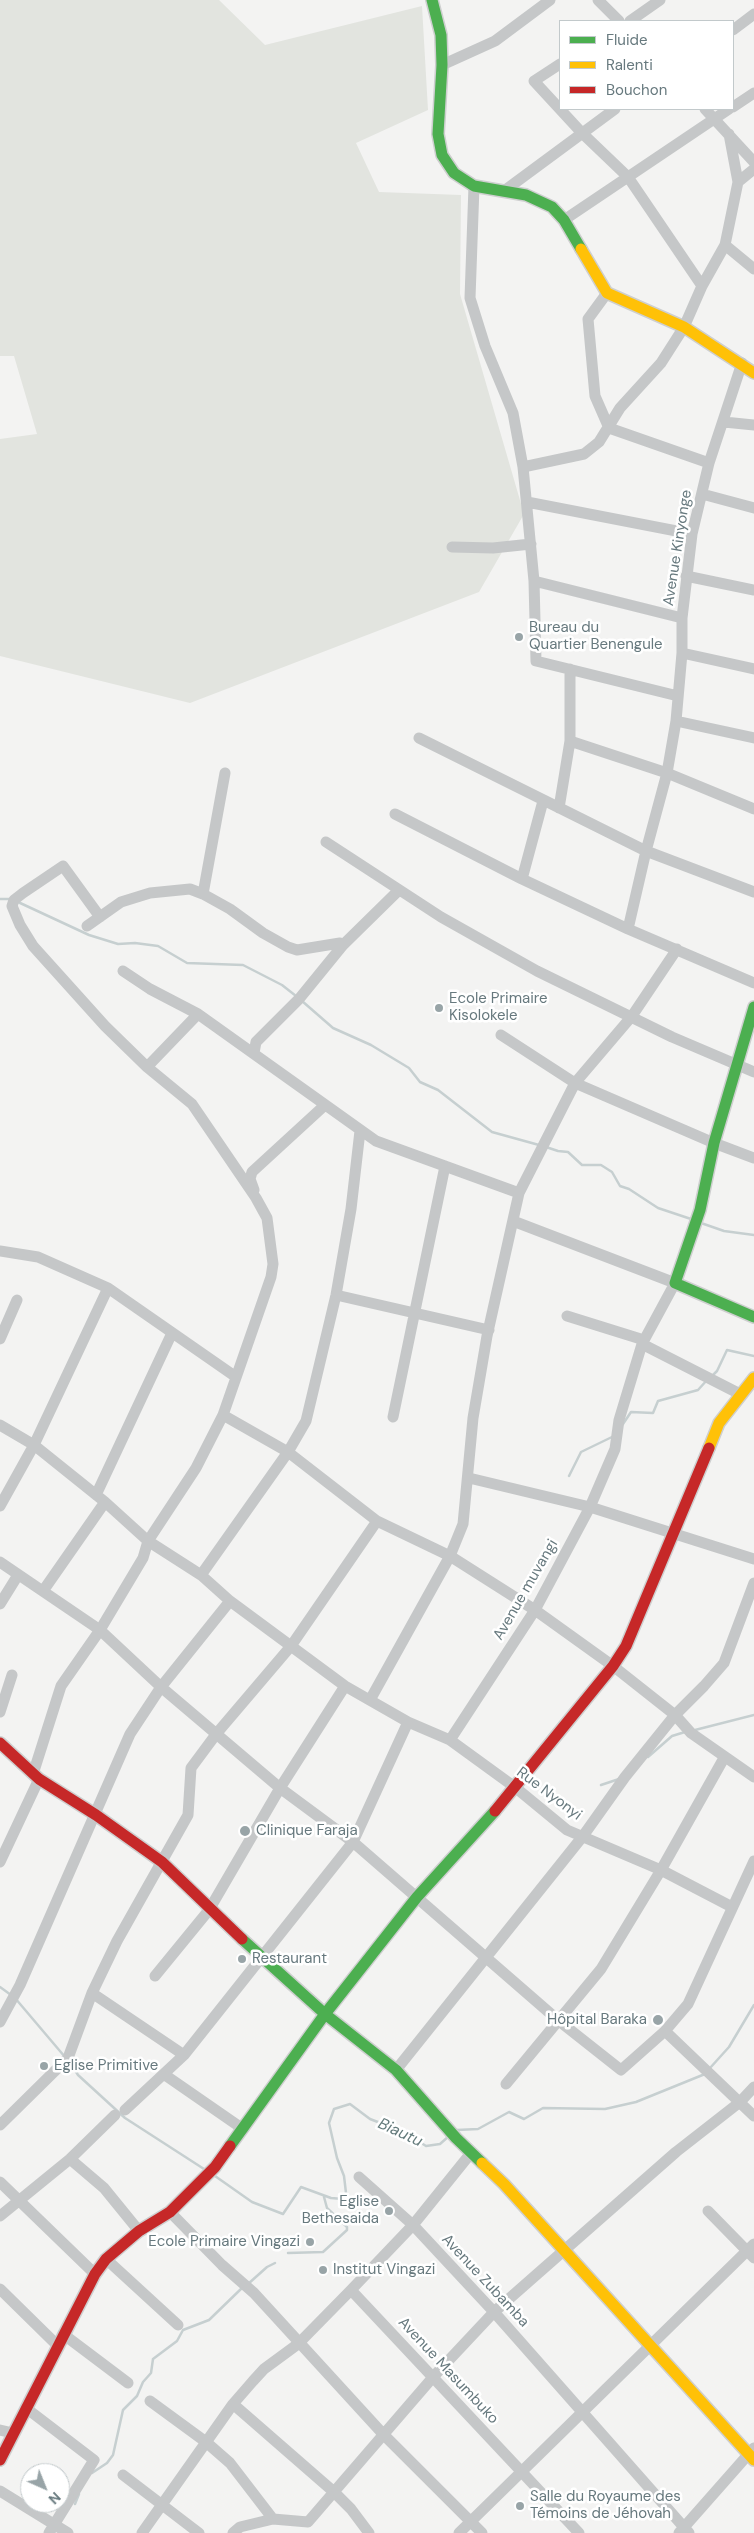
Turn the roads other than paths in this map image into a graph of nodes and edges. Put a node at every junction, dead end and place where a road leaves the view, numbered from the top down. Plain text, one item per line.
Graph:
1 (432, 0) edge
2 (550, 0) edge
3 (598, 0) edge
4 (660, 0) edge
5 (754, 14) edge
6 (618, 20) edge
7 (631, 20) edge
8 (734, 29) edge
9 (442, 65) junction
10 (559, 65) edge
11 (754, 93) edge
12 (734, 106) edge
13 (559, 108) edge
14 (561, 110) edge
15 (613, 110) edge
16 (706, 110) edge
17 (727, 110) edge
18 (714, 118) junction
19 (581, 132) junction
20 (729, 134) junction
21 (754, 162) edge
22 (754, 168) edge
23 (628, 177) junction
24 (738, 182) junction
25 (474, 186) junction
26 (504, 191) junction
27 (564, 220) junction
28 (725, 245) junction
29 (754, 268) edge
30 (702, 286) junction
31 (607, 293) junction
32 (684, 327) junction
33 (742, 363) junction
34 (754, 373) edge
35 (724, 422) junction
36 (754, 425) edge
37 (609, 428) junction
38 (709, 463) junction
39 (523, 467) junction
40 (702, 494) junction
41 (527, 502) junction
42 (754, 508) edge
43 (692, 534) junction
44 (531, 544) junction
45 (452, 547) dead end
46 (686, 576) junction
47 (534, 582) junction
48 (754, 590) edge
49 (682, 618) junction
50 (682, 653) junction
51 (570, 669) junction
52 (754, 669) edge
53 (678, 696) junction
54 (676, 721) junction
55 (419, 738) dead end
56 (754, 738) edge
57 (570, 741) junction
58 (225, 773) dead end
59 (667, 773) junction
60 (543, 801) junction
61 (558, 808) junction
62 (754, 809) edge
63 (395, 814) dead end
64 (326, 842) dead end
65 (646, 851) junction
66 (522, 879) junction
67 (399, 890) junction
68 (754, 892) edge
69 (203, 894) junction
70 (100, 917) junction
71 (87, 926) dead end
72 (628, 929) junction
73 (344, 945) junction
74 (677, 949) junction
75 (123, 971) dead end
76 (754, 983) edge
77 (754, 1007) edge
78 (198, 1014) junction
79 (632, 1016) junction
80 (502, 1035) dead end
81 (254, 1053) junction
82 (737, 1065) junction
83 (147, 1068) junction
84 (754, 1072) edge
85 (575, 1083) junction
86 (325, 1105) junction
87 (360, 1131) junction
88 (714, 1143) junction
89 (754, 1158) edge
90 (444, 1166) junction
91 (520, 1193) junction
92 (256, 1198) junction
93 (513, 1221) junction
94 (0, 1250) edge
95 (675, 1283) junction
96 (108, 1288) junction
97 (336, 1295) junction
98 (17, 1300) dead end
99 (415, 1312) junction
100 (567, 1316) dead end
101 (754, 1317) edge
102 (489, 1330) junction
103 (172, 1333) junction
104 (0, 1339) edge
105 (643, 1342) junction
106 (236, 1378) junction
107 (754, 1378) edge
108 (740, 1394) junction
109 (223, 1415) junction
110 (393, 1418) dead end
111 (0, 1425) edge
112 (34, 1445) junction
113 (288, 1452) junction
114 (469, 1478) junction
115 (101, 1499) junction
116 (0, 1506) edge
117 (590, 1507) junction
118 (377, 1521) junction
119 (673, 1535) junction
120 (148, 1542) junction
121 (450, 1556) junction
122 (754, 1559) edge
123 (0, 1562) edge
124 (18, 1575) junction
125 (201, 1575) junction
126 (754, 1583) edge
127 (43, 1592) junction
128 (230, 1601) junction
129 (0, 1604) edge
130 (535, 1610) junction
131 (100, 1630) junction
132 (291, 1646) junction
133 (613, 1666) junction
134 (12, 1675) dead end
135 (345, 1686) junction
136 (161, 1687) junction
137 (370, 1700) junction
138 (0, 1712) edge
139 (675, 1715) junction
140 (408, 1722) junction
141 (217, 1734) junction
142 (450, 1740) junction
143 (0, 1743) edge
144 (724, 1758) junction
145 (36, 1777) junction
146 (754, 1777) edge
147 (280, 1788) junction
148 (516, 1788) junction
149 (96, 1815) junction
150 (583, 1836) junction
151 (353, 1842) junction
152 (754, 1860) edge
153 (0, 1862) edge
154 (162, 1862) junction
155 (661, 1870) junction
156 (417, 1897) junction
157 (732, 1907) junction
158 (210, 1910) junction
159 (261, 1956) junction
160 (486, 1958) junction
161 (155, 1976) dead end
162 (92, 1993) junction
163 (325, 2014) junction
164 (559, 2021) junction
165 (0, 2022) edge
166 (665, 2031) junction
167 (184, 2055) junction
168 (396, 2070) junction
169 (165, 2075) junction
170 (506, 2084) dead end
171 (754, 2087) edge
172 (740, 2102) junction
173 (754, 2116) edge
174 (0, 2125) edge
175 (243, 2129) junction
176 (471, 2153) junction
177 (70, 2159) junction
178 (359, 2177) dead end
179 (0, 2182) edge
180 (20, 2202) junction
181 (708, 2211) dead end
182 (170, 2212) junction
183 (0, 2216) edge
184 (413, 2225) junction
185 (140, 2231) junction
186 (563, 2251) junction
187 (752, 2251) edge
188 (106, 2259) junction
189 (95, 2274) junction
190 (0, 2289) edge
191 (351, 2290) junction
192 (494, 2312) junction
193 (178, 2325) dead end
194 (63, 2334) junction
195 (298, 2344) junction
196 (57, 2345) junction
197 (651, 2347) junction
198 (434, 2376) junction
199 (128, 2384) dead end
200 (150, 2401) dead end
201 (233, 2404) junction
202 (26, 2408) junction
203 (584, 2411) junction
204 (0, 2430) edge
205 (13, 2433) junction
206 (383, 2434) junction
207 (206, 2442) junction
208 (752, 2454) edge
209 (0, 2460) edge
210 (522, 2473) junction
211 (123, 2475) dead end
212 (0, 2491) edge
213 (334, 2492) junction
214 (160, 2505) junction
215 (273, 2519) junction
216 (472, 2521) junction
217 (51, 2528) edge
218 (684, 2531) edge
219 (68, 2533) edge
220 (142, 2533) edge
221 (199, 2533) edge
222 (234, 2533) edge
223 (369, 2533) edge
224 (459, 2533) edge
225 (482, 2533) edge
226 (579, 2533) edge

1 - 9 street
2 - 9 street
3 - 6 street
4 - 7 street
5 - 8 street
9 - 25 street
10 - 13 street
11 - 12 street
14 - 19 street
15 - 19 street
16 - 18 street
17 - 18 street
18 - 20 street
18 - 23 street
19 - 23 street
19 - 26 street
20 - 21 street
20 - 24 street
22 - 24 street
23 - 27 street
23 - 30 street
24 - 28 street
25 - 26 street
25 - 39 street
26 - 27 street
27 - 31 street
28 - 29 street
28 - 30 street
30 - 32 street
31 - 32 street
31 - 37 street
32 - 33 street
32 - 37 street
33 - 34 street
33 - 35 street, Avenue Kinyonge
35 - 36 street
35 - 38 street, Avenue Kinyonge
37 - 38 street
37 - 39 street
38 - 40 street, Avenue Kinyonge
39 - 41 street
40 - 42 street
40 - 43 street, Avenue Kinyonge
41 - 43 street
41 - 44 street
43 - 46 street, Avenue Kinyonge
44 - 45 street
44 - 47 street
46 - 48 street
46 - 49 street, Avenue Kinyonge
47 - 49 street
47 - 51 street
49 - 50 street, Avenue Kinyonge
50 - 52 street
50 - 53 street, Avenue Kinyonge
51 - 53 street
51 - 57 street
53 - 54 street, Avenue Kinyonge
54 - 56 street
54 - 59 street, Avenue Kinyonge
55 - 60 street
57 - 59 street
57 - 61 street
58 - 69 street
59 - 62 street
59 - 65 street, Avenue Kinyonge
60 - 61 street
60 - 66 street
61 - 65 street
63 - 66 street
64 - 67 street
65 - 68 street
65 - 72 street, Avenue Kinyonge
66 - 72 street
67 - 73 street
67 - 79 street
69 - 70 street
69 - 73 street
70 - 71 street
70 - 83 street
72 - 74 street
73 - 81 street
74 - 76 street
74 - 79 street
75 - 78 street
77 - 82 street
78 - 81 street
78 - 83 street
79 - 82 street
79 - 85 street
80 - 85 street
81 - 86 street
82 - 84 street
82 - 88 street
83 - 92 street
85 - 88 street
85 - 91 street
86 - 87 street
86 - 92 street
87 - 90 street
87 - 97 street
88 - 89 street
88 - 95 street
90 - 91 street
90 - 99 street
91 - 93 street
92 - 106 street
93 - 95 street
93 - 102 street
94 - 96 street
95 - 101 street
95 - 105 street, Avenue muvangi
96 - 103 street
96 - 112 street
97 - 99 street
97 - 113 street
98 - 104 street
99 - 102 street
99 - 110 street
100 - 105 street
102 - 114 street
103 - 106 street
103 - 115 street
105 - 108 street
105 - 117 street, Avenue muvangi
106 - 109 street
107 - 108 street
108 - 119 street
109 - 113 street
109 - 120 street
111 - 112 street, Rue Nyonyi
112 - 115 street, Rue Nyonyi
112 - 116 street
113 - 118 street
113 - 125 street
114 - 117 street
114 - 121 street
115 - 120 street, Rue Nyonyi
115 - 127 street
117 - 119 street
117 - 130 street, Avenue muvangi
118 - 121 street
118 - 132 street
119 - 122 street
119 - 133 street
120 - 125 street, Rue Nyonyi
120 - 131 street
121 - 130 street
121 - 137 street
123 - 124 street
124 - 127 street
124 - 129 street
125 - 128 street, Rue Nyonyi
126 - 139 street
127 - 131 street
128 - 132 street, Rue Nyonyi
128 - 136 street
130 - 133 street
130 - 142 street, Avenue muvangi
131 - 136 street
131 - 145 street
132 - 135 street, Rue Nyonyi
132 - 141 street
133 - 139 street
133 - 148 street
134 - 138 street
135 - 137 street, Rue Nyonyi
135 - 147 street
136 - 141 street
136 - 149 street
137 - 140 street, Rue Nyonyi
139 - 144 street
139 - 150 street
140 - 142 street, Rue Nyonyi
140 - 151 street
141 - 147 street
141 - 154 street
142 - 148 street, Rue Nyonyi
143 - 145 street
144 - 146 street
144 - 155 street
145 - 149 street
145 - 153 street
147 - 151 street
147 - 158 street
148 - 150 street, Rue Nyonyi
148 - 156 street
149 - 154 street
149 - 165 street
150 - 155 street, Rue Nyonyi
150 - 160 street
151 - 156 street
151 - 159 street
152 - 157 street
154 - 158 street
154 - 162 street
155 - 157 street, Rue Nyonyi
155 - 164 street
156 - 160 street
156 - 163 street
157 - 166 street
158 - 159 street
158 - 161 street
159 - 163 street
159 - 167 street
160 - 164 street
160 - 168 street
162 - 167 street
162 - 174 street
163 - 168 street
163 - 175 street
164 - 166 street
164 - 170 street
166 - 172 street
167 - 169 street
168 - 176 street
169 - 175 street
169 - 177 street
171 - 172 street
172 - 173 street
172 - 186 street
175 - 182 street
176 - 184 street
176 - 186 street
177 - 180 street
177 - 185 street
178 - 184 street, Avenue Zubamba
179 - 180 street
180 - 183 street
180 - 189 street
181 - 187 street
182 - 185 street
182 - 195 street
184 - 191 street
184 - 192 street, Avenue Zubamba
185 - 188 street
186 - 192 street
186 - 197 street
187 - 197 street
188 - 189 street
188 - 193 street
189 - 194 street
190 - 196 street
191 - 195 street
191 - 198 street, Avenue Masumbuko
192 - 198 street
192 - 203 street, Avenue Zubamba
194 - 196 street
194 - 199 street
195 - 201 street
195 - 206 street
196 - 202 street
197 - 203 street
197 - 208 street
198 - 206 street
198 - 210 street, Avenue Masumbuko
200 - 207 street
201 - 207 street
201 - 213 street
202 - 205 street
202 - 217 street
203 - 210 street
203 - 218 street, Avenue Zubamba
204 - 205 street
205 - 209 street
206 - 213 street
206 - 216 street
207 - 214 street
207 - 215 street
208 - 218 street
210 - 216 street
210 - 226 street, Avenue Masumbuko
211 - 214 street
212 - 217 street
213 - 215 street
213 - 223 street
214 - 220 street
214 - 221 street
215 - 222 street
216 - 224 street
216 - 225 street
217 - 219 street

